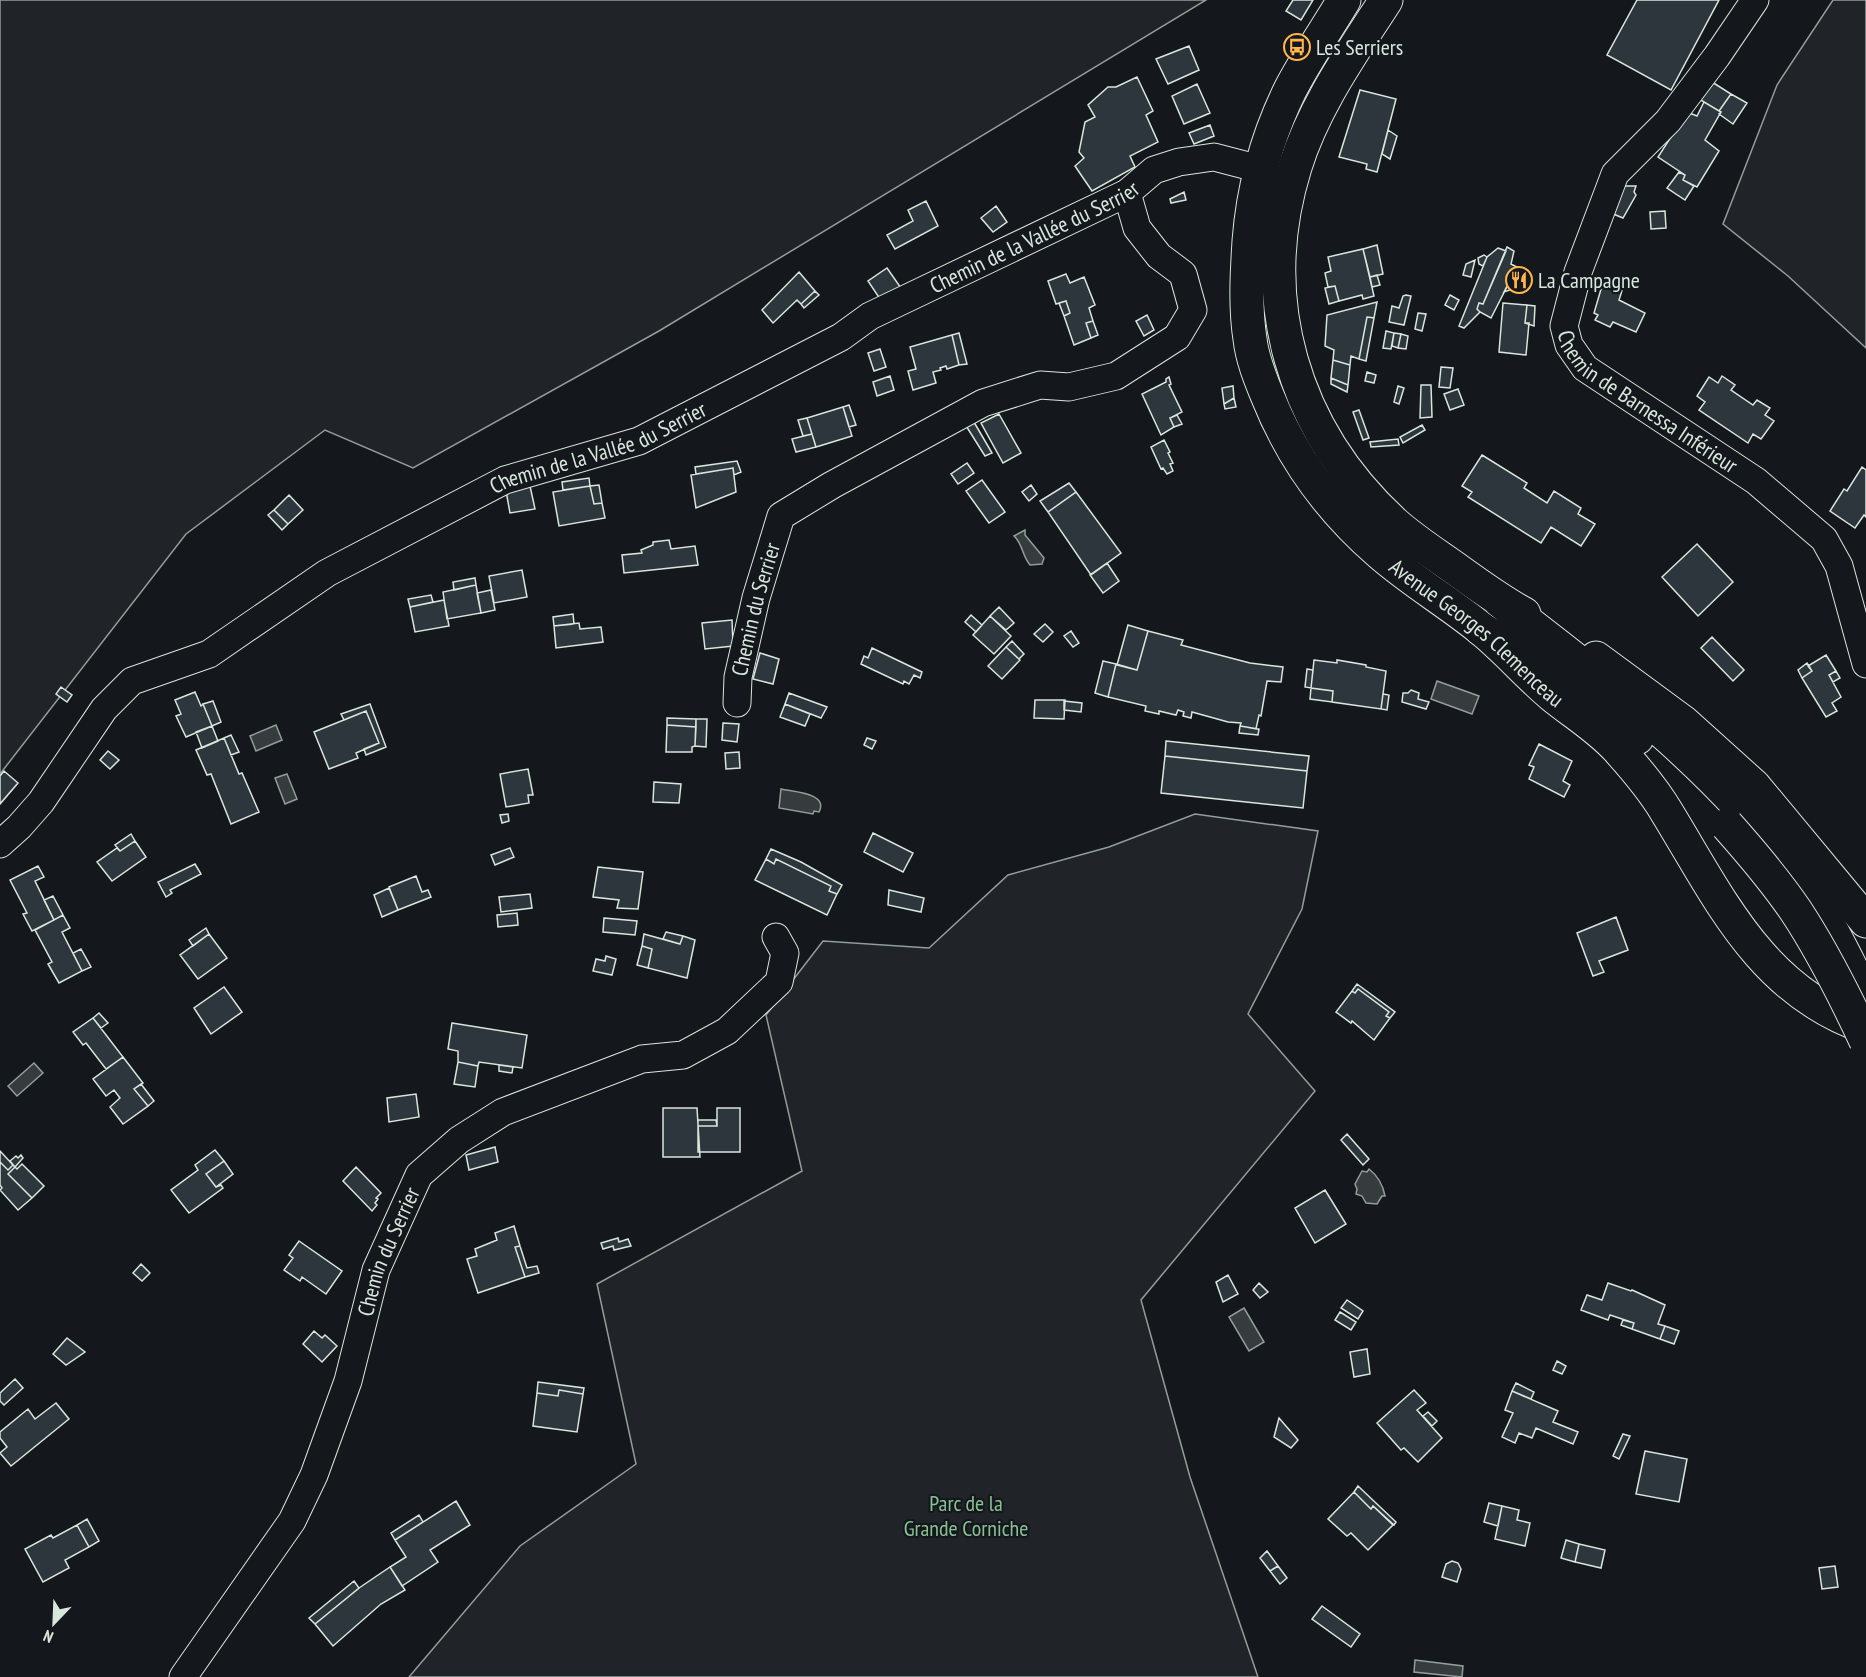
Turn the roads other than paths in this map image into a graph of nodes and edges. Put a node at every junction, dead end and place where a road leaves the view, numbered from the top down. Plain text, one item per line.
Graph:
1 (1344, 0) edge
2 (1386, 0) edge
3 (1755, 0) edge
4 (1262, 163) junction
5 (1127, 193) junction
6 (1500, 601) junction
7 (1481, 629) junction
8 (1866, 664) edge
9 (737, 703) dead end
10 (1734, 818) junction
11 (0, 844) edge
12 (1866, 921) edge
13 (776, 937) dead end
14 (1866, 998) edge
15 (1866, 1027) edge
16 (1866, 1041) edge
17 (183, 1677) edge

1 - 4 main road, Avenue Georges Clemenceau
2 - 6 main road, Avenue Georges Clemenceau
3 - 8 street, Chemin de Barnessa Inférieur
4 - 5 street, Chemin de la Vallée du Serrier
4 - 7 main road, Avenue Georges Clemenceau
5 - 9 street, Chemin du Serrier
5 - 11 street, Chemin de la Vallée du Serrier
6 - 10 main road
6 - 12 main road, Avenue Georges Clemenceau
7 - 10 main road
7 - 15 main road, Avenue Georges Clemenceau
10 - 14 main road
10 - 16 main road, bridge
13 - 17 street, Chemin du Serrier

